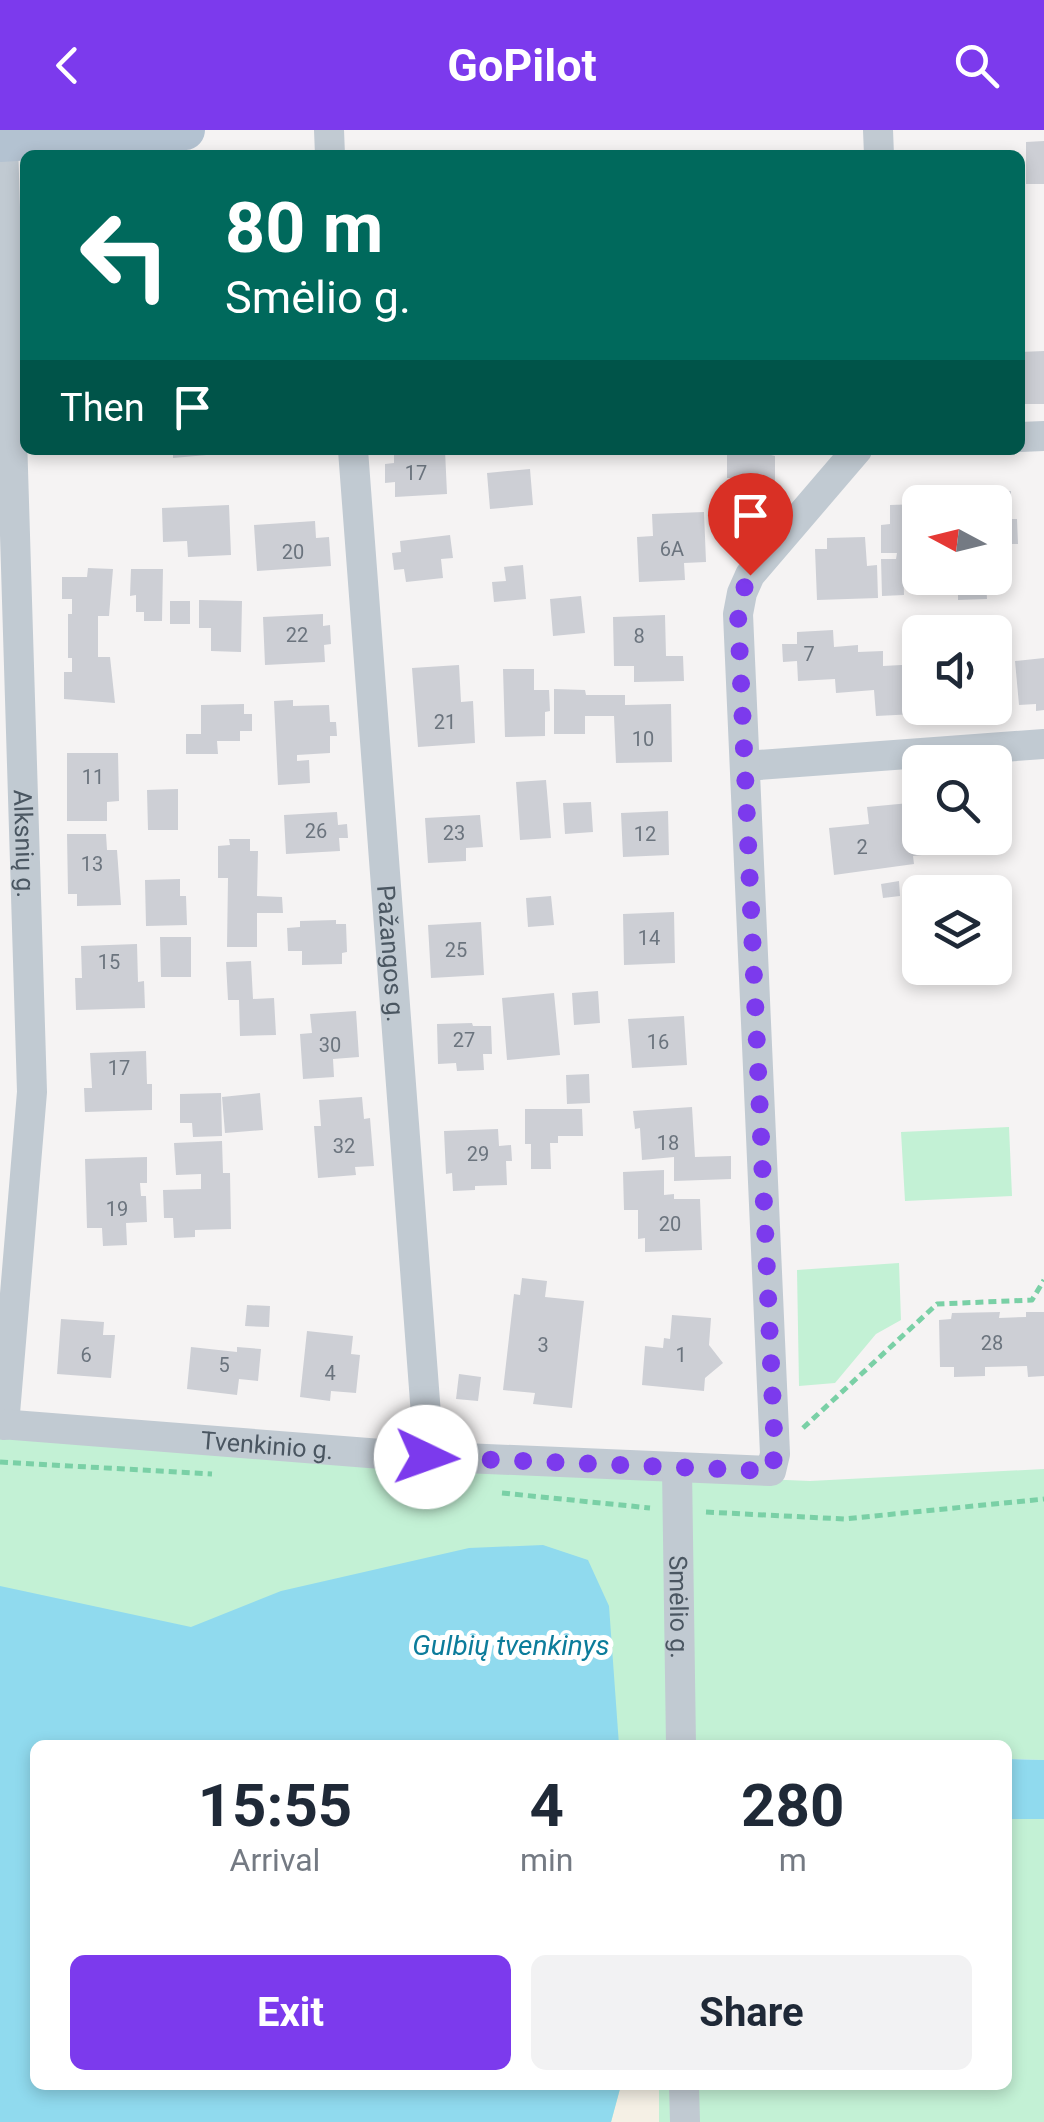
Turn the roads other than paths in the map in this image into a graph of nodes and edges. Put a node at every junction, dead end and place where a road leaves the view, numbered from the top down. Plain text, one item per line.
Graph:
1 (185, 130) edge
2 (61, 134) edge
3 (2, 142) edge
4 (353, 455) edge
5 (852, 455) edge
6 (9, 572) edge
7 (1044, 744) edge
8 (745, 766) junction
9 (2, 1424) edge
10 (426, 1457) junction
11 (677, 1469) junction
12 (682, 1740) edge
13 (684, 2090) edge
14 (685, 2122) edge

1 - 2 main road
2 - 3 main road
3 - 6 street, Alksnių g.
4 - 10 street, Pažangos g.
5 - 8 street
6 - 9 street, Alksnių g.
7 - 8 street
8 - 11 street, Tvenkinio g.
9 - 10 street, Tvenkinio g.
10 - 11 street, Tvenkinio g.
11 - 12 street, Smėlio g.
13 - 14 street

